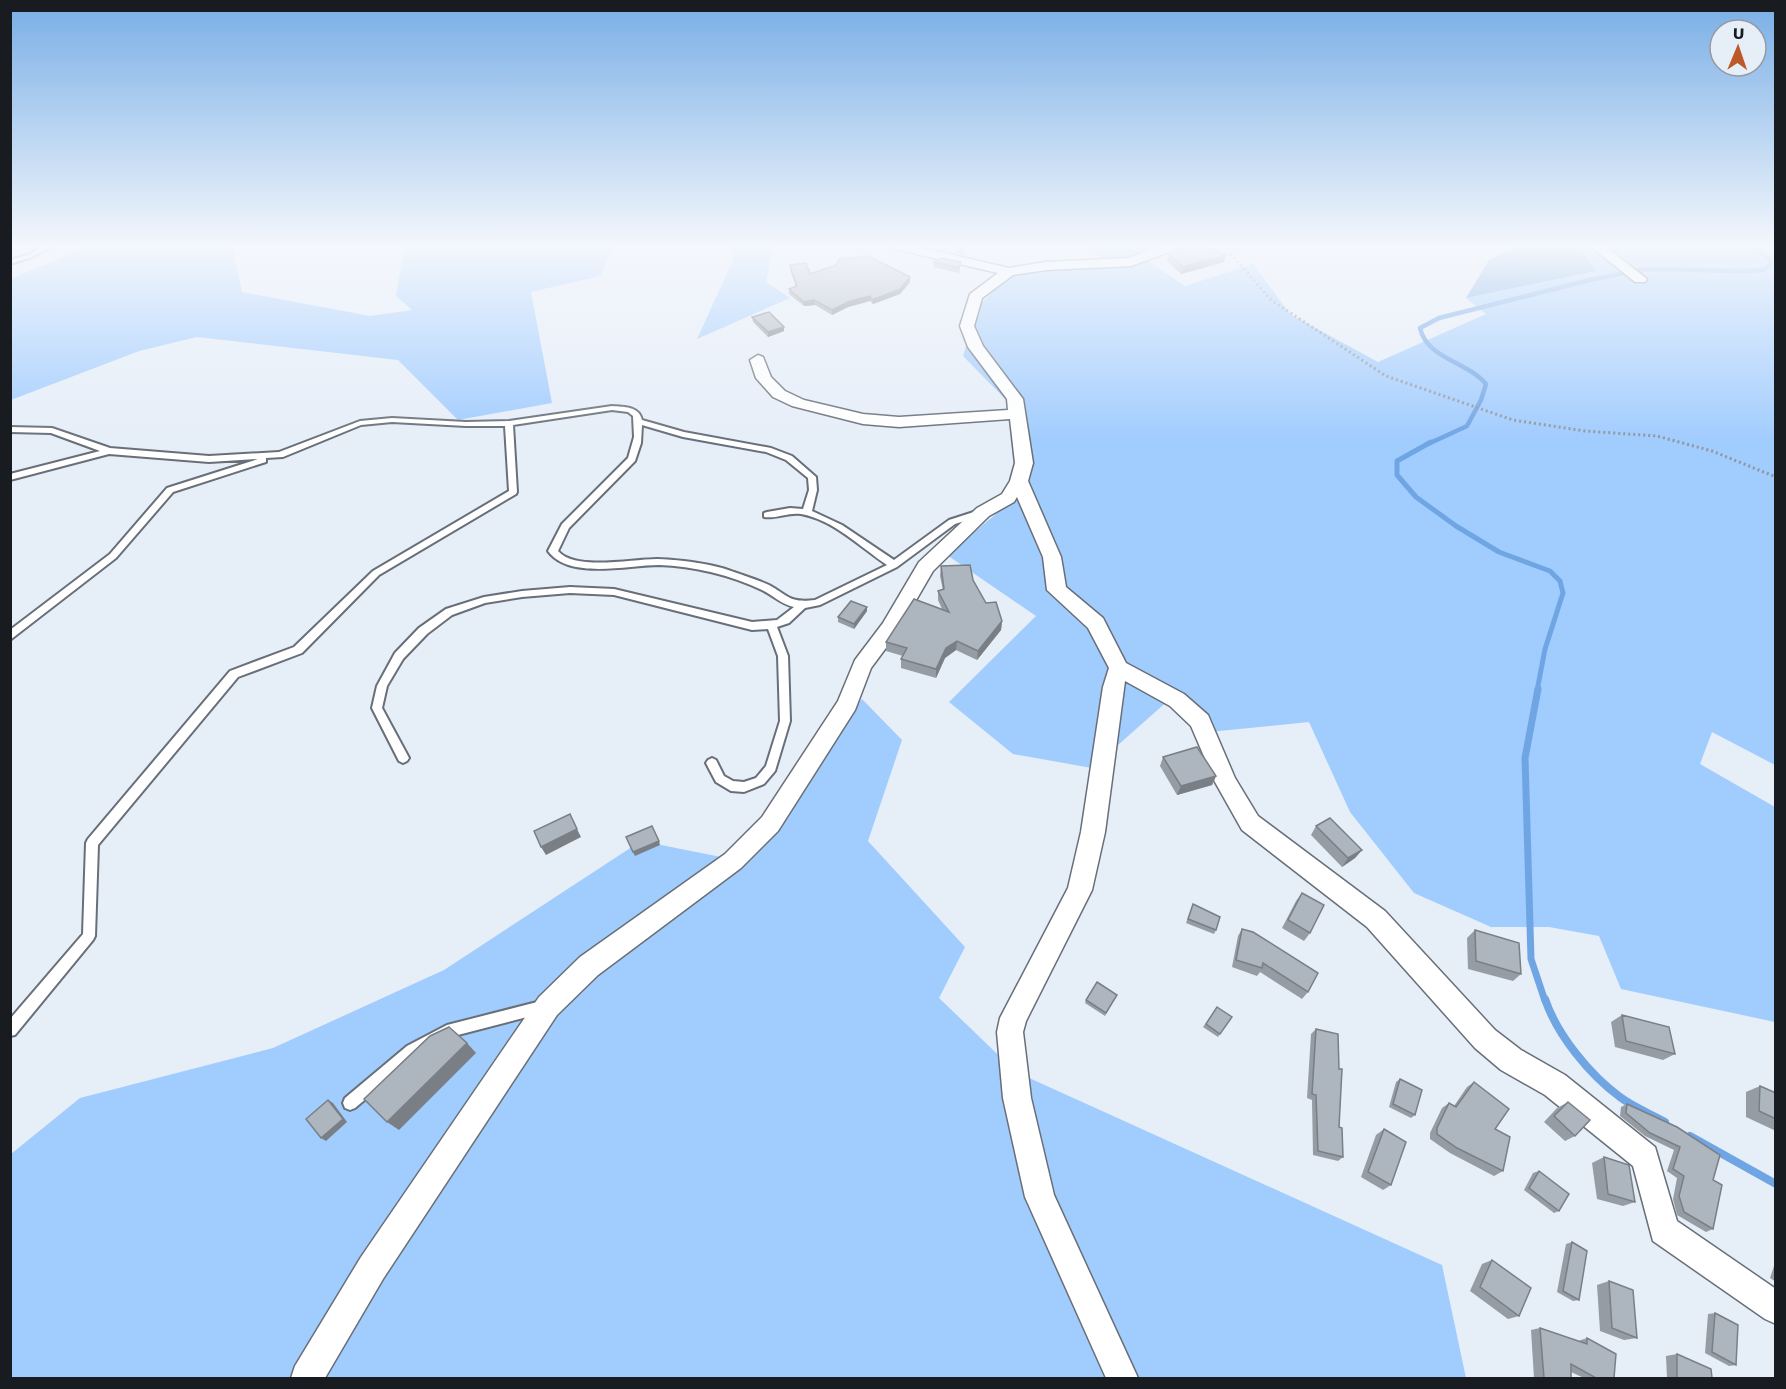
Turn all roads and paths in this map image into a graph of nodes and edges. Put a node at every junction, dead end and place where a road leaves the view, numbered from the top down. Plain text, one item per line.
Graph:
1 (971, 311) edge
2 (1287, 311) edge
3 (758, 360) dead end
4 (1018, 414) junction
5 (638, 421) junction
6 (509, 423) junction
7 (10, 429) edge
8 (109, 451) junction
9 (280, 455) junction
10 (10, 477) edge
11 (1776, 477) edge
12 (1019, 481) junction
13 (807, 512) junction
14 (983, 512) junction
15 (767, 515) dead end
16 (894, 565) junction
17 (802, 605) junction
18 (772, 626) junction
19 (10, 636) edge
20 (1119, 668) junction
21 (403, 758) dead end
22 (712, 764) dead end
23 (548, 1006) junction
24 (10, 1030) edge
25 (350, 1103) dead end
26 (1776, 1308) edge
27 (307, 1378) edge
28 (1122, 1378) edge

1 - 4 street
2 - 11 path
3 - 4 street
4 - 12 street
5 - 6 lane
5 - 13 lane
5 - 17 lane
6 - 9 lane
6 - 24 lane
7 - 8 lane
8 - 9 lane
8 - 10 lane
9 - 19 lane
12 - 14 street
12 - 20 street
13 - 15 lane
13 - 16 lane
14 - 16 lane
14 - 23 street
16 - 17 lane
17 - 18 lane
18 - 21 lane
18 - 22 lane
20 - 26 street
20 - 28 street
23 - 25 lane
23 - 27 street

